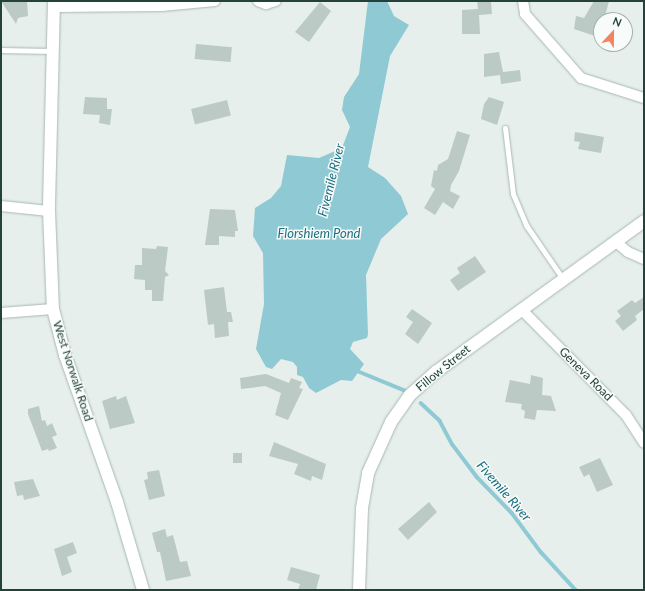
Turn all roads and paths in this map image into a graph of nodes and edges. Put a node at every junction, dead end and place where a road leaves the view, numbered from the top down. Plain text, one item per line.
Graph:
1 (215, 1) edge
2 (258, 1) edge
3 (276, 1) edge
4 (523, 1) edge
5 (54, 4) edge
6 (1, 50) edge
7 (53, 51) junction
8 (644, 98) edge
9 (505, 128) dead end
10 (1, 206) edge
11 (49, 211) junction
12 (644, 221) edge
13 (616, 242) junction
14 (644, 259) edge
15 (564, 280) junction
16 (53, 309) junction
17 (522, 310) junction
18 (1, 313) edge
19 (644, 443) edge
20 (143, 590) edge
21 (359, 590) edge

1 - 5 street
2 - 3 street
4 - 8 street
5 - 7 street, West Norwalk Road
6 - 7 lane
7 - 11 street, West Norwalk Road
9 - 15 lane
10 - 11 street
11 - 16 street, West Norwalk Road
12 - 13 street, Fillow Street
13 - 14 street
13 - 15 street, Fillow Street
15 - 17 street, Fillow Street
16 - 18 street
16 - 20 street, West Norwalk Road
17 - 19 street, Geneva Road
17 - 21 street, Fillow Street

